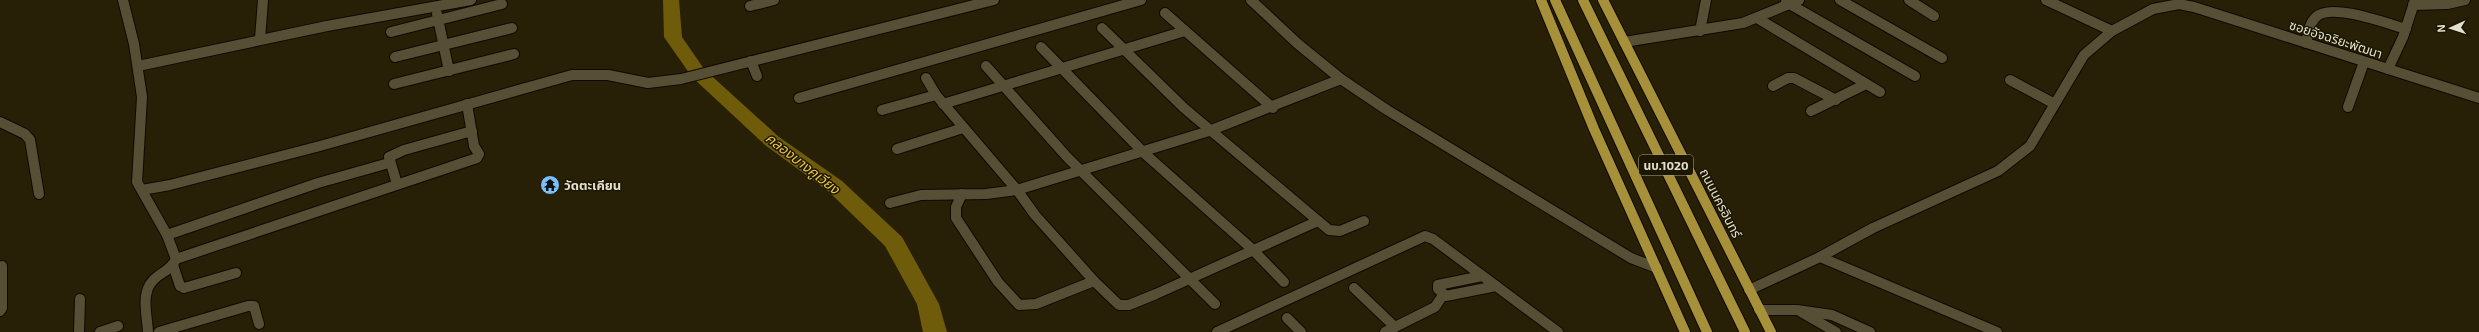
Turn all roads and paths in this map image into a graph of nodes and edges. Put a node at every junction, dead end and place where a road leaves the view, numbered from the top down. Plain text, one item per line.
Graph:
1 (124, 0) edge
2 (263, 0) edge
3 (471, 0) edge
4 (774, 0) edge
5 (994, 0) edge
6 (1142, 0) edge
7 (1251, 0) edge
8 (1541, 0) edge
9 (1555, 0) edge
10 (1583, 0) edge
11 (1603, 0) edge
12 (1706, 0) edge
13 (1799, 0) edge
14 (1840, 0) edge
15 (1909, 0) edge
16 (2046, 0) edge
17 (2465, 0) edge
18 (1786, 2) edge
19 (2179, 3) edge
20 (2414, 3) edge
21 (502, 4) dead end
22 (435, 6) junction
23 (750, 6) dead end
24 (1165, 13) dead end
25 (1934, 16) dead end
26 (1757, 18) junction
27 (438, 20) junction
28 (512, 28) dead end
29 (1102, 28) dead end
30 (2406, 29) junction
31 (1185, 31) junction
32 (1700, 31) junction
33 (391, 32) dead end
34 (2112, 32) junction
35 (260, 39) junction
36 (1624, 42) junction
37 (2306, 43) junction
38 (444, 44) junction
39 (1041, 47) dead end
40 (1123, 51) junction
41 (514, 54) dead end
42 (395, 57) dead end
43 (1942, 58) dead end
44 (751, 61) junction
45 (2364, 62) junction
46 (138, 66) junction
47 (986, 66) dead end
48 (1062, 68) junction
49 (2388, 69) junction
50 (449, 71) junction
51 (757, 76) dead end
52 (1915, 76) dead end
53 (926, 78) dead end
54 (1341, 79) junction
55 (2010, 80) dead end
56 (394, 84) dead end
57 (1866, 84) junction
58 (1002, 86) junction
59 (1773, 86) dead end
60 (1880, 92) dead end
61 (936, 95) junction
62 (799, 98) dead end
63 (2479, 98) edge
64 (1836, 100) junction
65 (2053, 103) junction
66 (468, 104) junction
67 (943, 104) junction
68 (2348, 107) dead end
69 (1274, 108) junction
70 (882, 110) dead end
71 (1811, 111) dead end
72 (0, 122) edge
73 (963, 128) junction
74 (472, 131) junction
75 (1209, 131) junction
76 (897, 149) dead end
77 (1144, 152) junction
78 (389, 163) junction
79 (1082, 172) junction
80 (397, 184) junction
81 (142, 190) junction
82 (1017, 190) junction
83 (39, 194) dead end
84 (962, 194) junction
85 (890, 203) dead end
86 (1318, 221) junction
87 (1364, 221) dead end
88 (167, 234) junction
89 (1252, 249) junction
90 (1820, 257) junction
91 (174, 262) junction
92 (2, 266) dead end
93 (1657, 268) junction
94 (236, 273) dead end
95 (1482, 276) junction
96 (1187, 279) junction
97 (1094, 281) junction
98 (1284, 282) dead end
99 (1496, 286) junction
100 (1354, 288) dead end
101 (1749, 290) junction
102 (1443, 295) junction
103 (80, 299) dead end
104 (1215, 304) dead end
105 (1759, 310) junction
106 (1797, 310) junction
107 (0, 311) edge
108 (1287, 318) dead end
109 (259, 324) dead end
110 (118, 326) dead end
111 (1390, 330) edge
112 (1683, 331) edge
113 (79, 332) edge
114 (100, 332) edge
115 (148, 332) edge
116 (159, 332) edge
117 (1217, 332) edge
118 (1301, 332) edge
119 (1558, 332) edge
120 (1707, 332) edge
121 (1745, 332) edge
122 (1771, 332) edge
123 (1836, 332) edge
124 (1870, 332) edge
125 (1997, 332) edge

1 - 46 street
2 - 35 street
3 - 22 street
4 - 23 street
5 - 44 street
6 - 62 street
7 - 54 street
8 - 93 main road
9 - 120 main road, นบ.1020
10 - 121 main road, นบ.1020
11 - 36 main road, ถนนนครอินทร์ / นบ.1020
12 - 32 street
13 - 18 street
14 - 43 street
15 - 25 street
16 - 34 street
17 - 20 street
18 - 26 street
18 - 52 street
19 - 34 street
19 - 37 street, ซอยอัจฉริยะพัฒนา
20 - 30 street
21 - 27 street
22 - 27 street
22 - 35 street
24 - 31 street
26 - 32 street
26 - 57 street
27 - 33 street
27 - 38 street
28 - 38 street
29 - 40 street
30 - 37 street
30 - 49 street
31 - 40 street
31 - 69 street
32 - 36 street
34 - 65 street
35 - 46 street
36 - 101 main road, ถนนนครอินทร์ / นบ.1020
37 - 45 street, ซอยอัจฉริยะพัฒนา
38 - 42 street
38 - 50 street
39 - 48 street
40 - 48 street
40 - 75 street
41 - 50 street
44 - 51 street
44 - 66 street
45 - 49 street, ซอยอัจฉริยะพัฒนา
45 - 68 street
46 - 81 street
47 - 58 street
48 - 58 street
48 - 77 street
49 - 63 street, ซอยอัจฉริยะพัฒนา
50 - 56 street
53 - 61 street
54 - 69 street
54 - 93 street
55 - 65 street
57 - 60 street
57 - 64 street
58 - 67 street
58 - 79 street
59 - 64 street
61 - 67 street
61 - 70 street
64 - 71 street
65 - 90 street
66 - 74 street
66 - 81 street
67 - 73 street
69 - 75 street
72 - 83 street
73 - 76 street
73 - 82 street
74 - 78 street
74 - 80 street
75 - 77 street
75 - 86 street
77 - 79 street
77 - 89 street
78 - 80 street
78 - 88 street
79 - 82 street
79 - 96 street
80 - 91 street
81 - 88 street
82 - 84 street
82 - 97 street
84 - 85 street
84 - 97 street
86 - 87 street
86 - 89 street
88 - 91 street
89 - 96 street
89 - 98 street
90 - 101 street
90 - 125 street
91 - 94 street
91 - 115 street
92 - 107 street
93 - 112 main road
95 - 99 street
95 - 102 street
95 - 117 street
96 - 97 street
96 - 104 street
99 - 102 street
99 - 119 street
100 - 111 street
101 - 105 main road, ถนนนครอินทร์ / นบ.1020
102 - 111 street
103 - 113 street
105 - 106 street
105 - 122 main road, ถนนนครอินทร์ / นบ.1020
106 - 123 street
106 - 124 street
108 - 118 street
109 - 116 street
110 - 114 street

